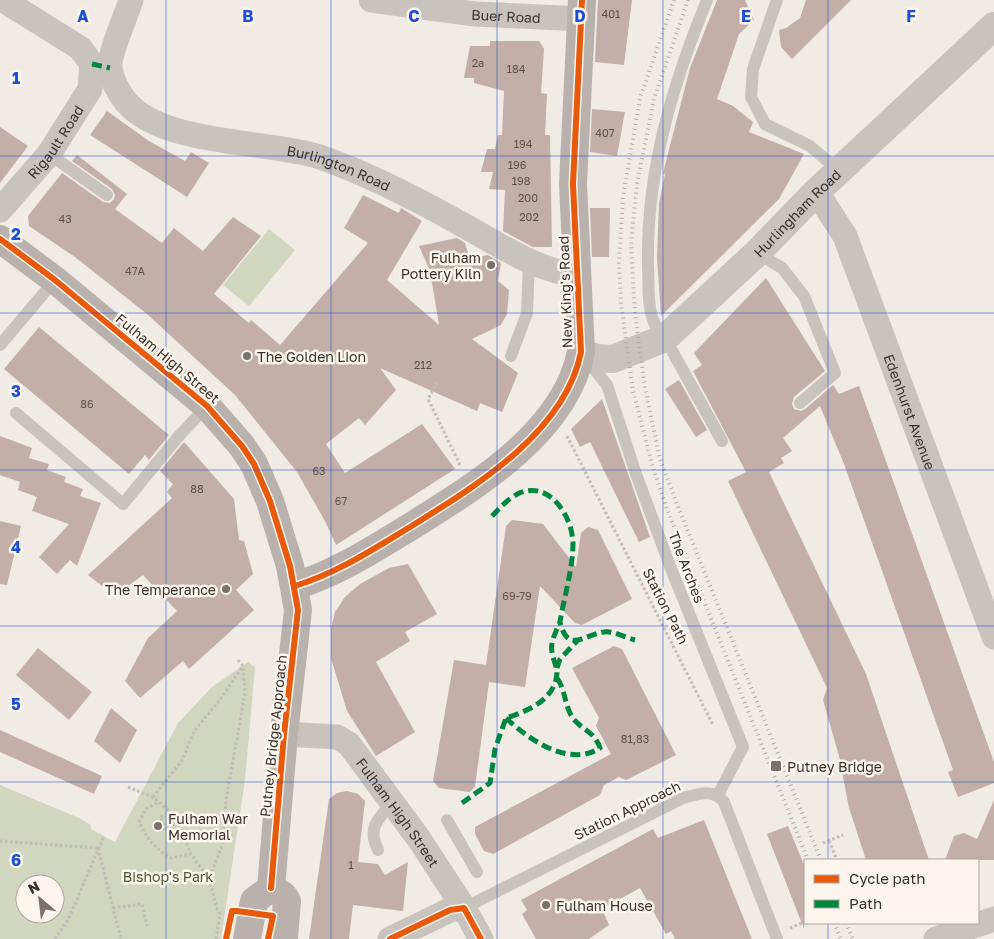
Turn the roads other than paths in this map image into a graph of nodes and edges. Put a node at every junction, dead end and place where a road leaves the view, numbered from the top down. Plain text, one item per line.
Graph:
1 (3, 0) edge
2 (131, 0) edge
3 (371, 0) edge
4 (707, 0) edge
5 (777, 0) edge
6 (582, 9) edge
7 (994, 26) edge
8 (101, 66) junction
9 (49, 154) junction
10 (839, 171) junction
11 (814, 194) junction
12 (107, 195) dead end
13 (0, 210) edge
14 (0, 239) edge
15 (756, 253) junction
16 (529, 261) junction
17 (576, 275) junction
18 (55, 280) junction
19 (665, 338) junction
20 (0, 345) edge
21 (580, 352) junction
22 (511, 356) dead end
23 (800, 403) dead end
24 (207, 406) junction
25 (16, 412) dead end
26 (722, 441) dead end
27 (295, 586) junction
28 (994, 637) edge
29 (284, 734) junction
30 (718, 795) junction
31 (392, 802) junction
32 (447, 820) dead end
33 (378, 850) dead end
34 (477, 872) dead end
35 (271, 888) junction
36 (464, 908) junction
37 (994, 919) edge
38 (247, 939) edge
39 (284, 939) edge
40 (390, 939) edge
41 (481, 939) edge
42 (777, 939) edge
43 (936, 939) edge

1 - 8 street, Burlington Road
2 - 8 street, Rigault Road
3 - 6 street, Buer Road
4 - 19 lane
5 - 10 lane
6 - 17 main road, New King's Road
7 - 10 street, Hurlingham Road
8 - 9 street, Rigault Road
8 - 16 street, Burlington Road
9 - 12 lane
9 - 13 street, Rigault Road
10 - 11 street, Hurlingham Road
11 - 15 street, Hurlingham Road
11 - 28 street, Edenhurst Avenue
14 - 18 main road, Fulham High Street
15 - 19 street, Hurlingham Road
15 - 23 lane
16 - 17 street, Burlington Road
16 - 22 lane
17 - 21 main road, New King's Road
18 - 20 lane
18 - 24 main road, Fulham High Street
19 - 21 street, Hurlingham Road
19 - 26 lane
21 - 27 main road, New King's Road
21 - 30 lane, The Arches
24 - 25 lane
24 - 27 main road, Fulham High Street
27 - 29 main road, Putney Bridge Approach
29 - 31 street, Fulham High Street
29 - 35 main road, Putney Bridge Approach
30 - 36 lane, Station Approach
30 - 42 lane
31 - 33 lane
31 - 36 street, Fulham High Street
32 - 34 lane
35 - 38 main road
35 - 39 main road
36 - 40 street
36 - 41 street, Fulham High Street
37 - 43 street

